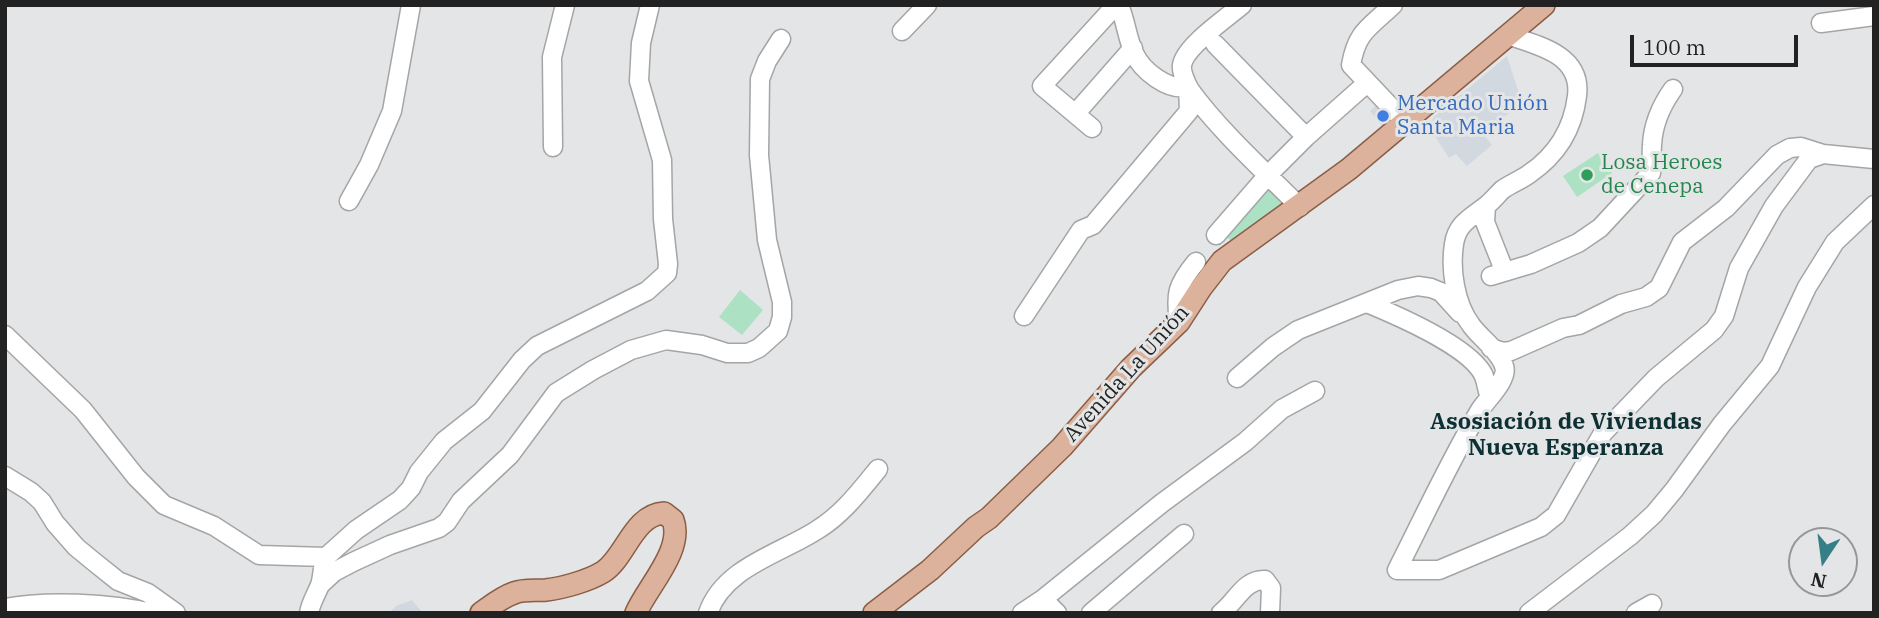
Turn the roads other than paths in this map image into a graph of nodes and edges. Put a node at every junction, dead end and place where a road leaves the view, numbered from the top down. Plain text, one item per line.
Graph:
1 (411, 5) edge
2 (565, 5) edge
3 (650, 5) edge
4 (927, 5) edge
5 (1117, 5) edge
6 (1242, 5) edge
7 (1394, 5) edge
8 (1544, 5) edge
9 (1874, 16) edge
10 (1821, 23) dead end
11 (902, 32) dead end
12 (1510, 36) junction
13 (781, 39) dead end
14 (1215, 44) dead end
15 (1133, 48) junction
16 (1367, 83) junction
17 (1188, 87) junction
18 (1673, 89) dead end
19 (1076, 114) junction
20 (1404, 121) junction
21 (1092, 128) dead end
22 (1306, 136) junction
23 (553, 147) dead end
24 (1823, 153) junction
25 (1874, 159) edge
26 (1268, 175) junction
27 (349, 201) dead end
28 (1874, 205) edge
29 (1486, 206) junction
30 (1300, 207) junction
31 (1216, 235) dead end
32 (1196, 262) dead end
33 (1367, 303) junction
34 (1024, 316) dead end
35 (1179, 322) junction
36 (1469, 324) junction
37 (5, 335) edge
38 (1491, 348) junction
39 (1237, 378) dead end
40 (1315, 391) dead end
41 (1489, 396) junction
42 (878, 469) dead end
43 (5, 477) edge
44 (1184, 534) dead end
45 (326, 557) junction
46 (320, 585) junction
47 (1043, 599) junction
48 (8, 603) edge
49 (151, 613) edge
50 (176, 613) edge
51 (309, 613) edge
52 (481, 613) edge
53 (636, 613) edge
54 (708, 613) edge
55 (874, 613) edge
56 (1022, 613) edge
57 (1057, 613) edge
58 (1091, 613) edge
59 (1221, 613) edge
60 (1270, 613) edge
61 (1529, 613) edge

1 - 27 street
2 - 23 street
3 - 45 street
4 - 11 street
5 - 15 street
5 - 19 street
6 - 17 street
7 - 16 street
8 - 12 main road, Avenida La Unión
9 - 10 street
12 - 20 main road, Avenida La Unión
12 - 29 street
13 - 46 street
14 - 22 street
15 - 17 street
15 - 19 street
16 - 20 street
16 - 22 street
17 - 26 street
17 - 34 street
18 - 29 street
19 - 21 street
20 - 30 main road, Avenida La Unión
22 - 26 street
24 - 25 street
24 - 38 street
24 - 41 street
26 - 30 street
26 - 31 street
28 - 61 street
29 - 36 street
30 - 35 main road, Avenida La Unión
32 - 35 street
33 - 36 street
33 - 39 street
33 - 41 street
35 - 55 main road, Avenida La Unión
36 - 38 street
37 - 45 street
38 - 41 street
40 - 47 street
42 - 54 street
43 - 50 street
44 - 58 street
45 - 46 street
46 - 51 street
47 - 56 street
47 - 57 street
48 - 49 street
52 - 53 main road
59 - 60 street

